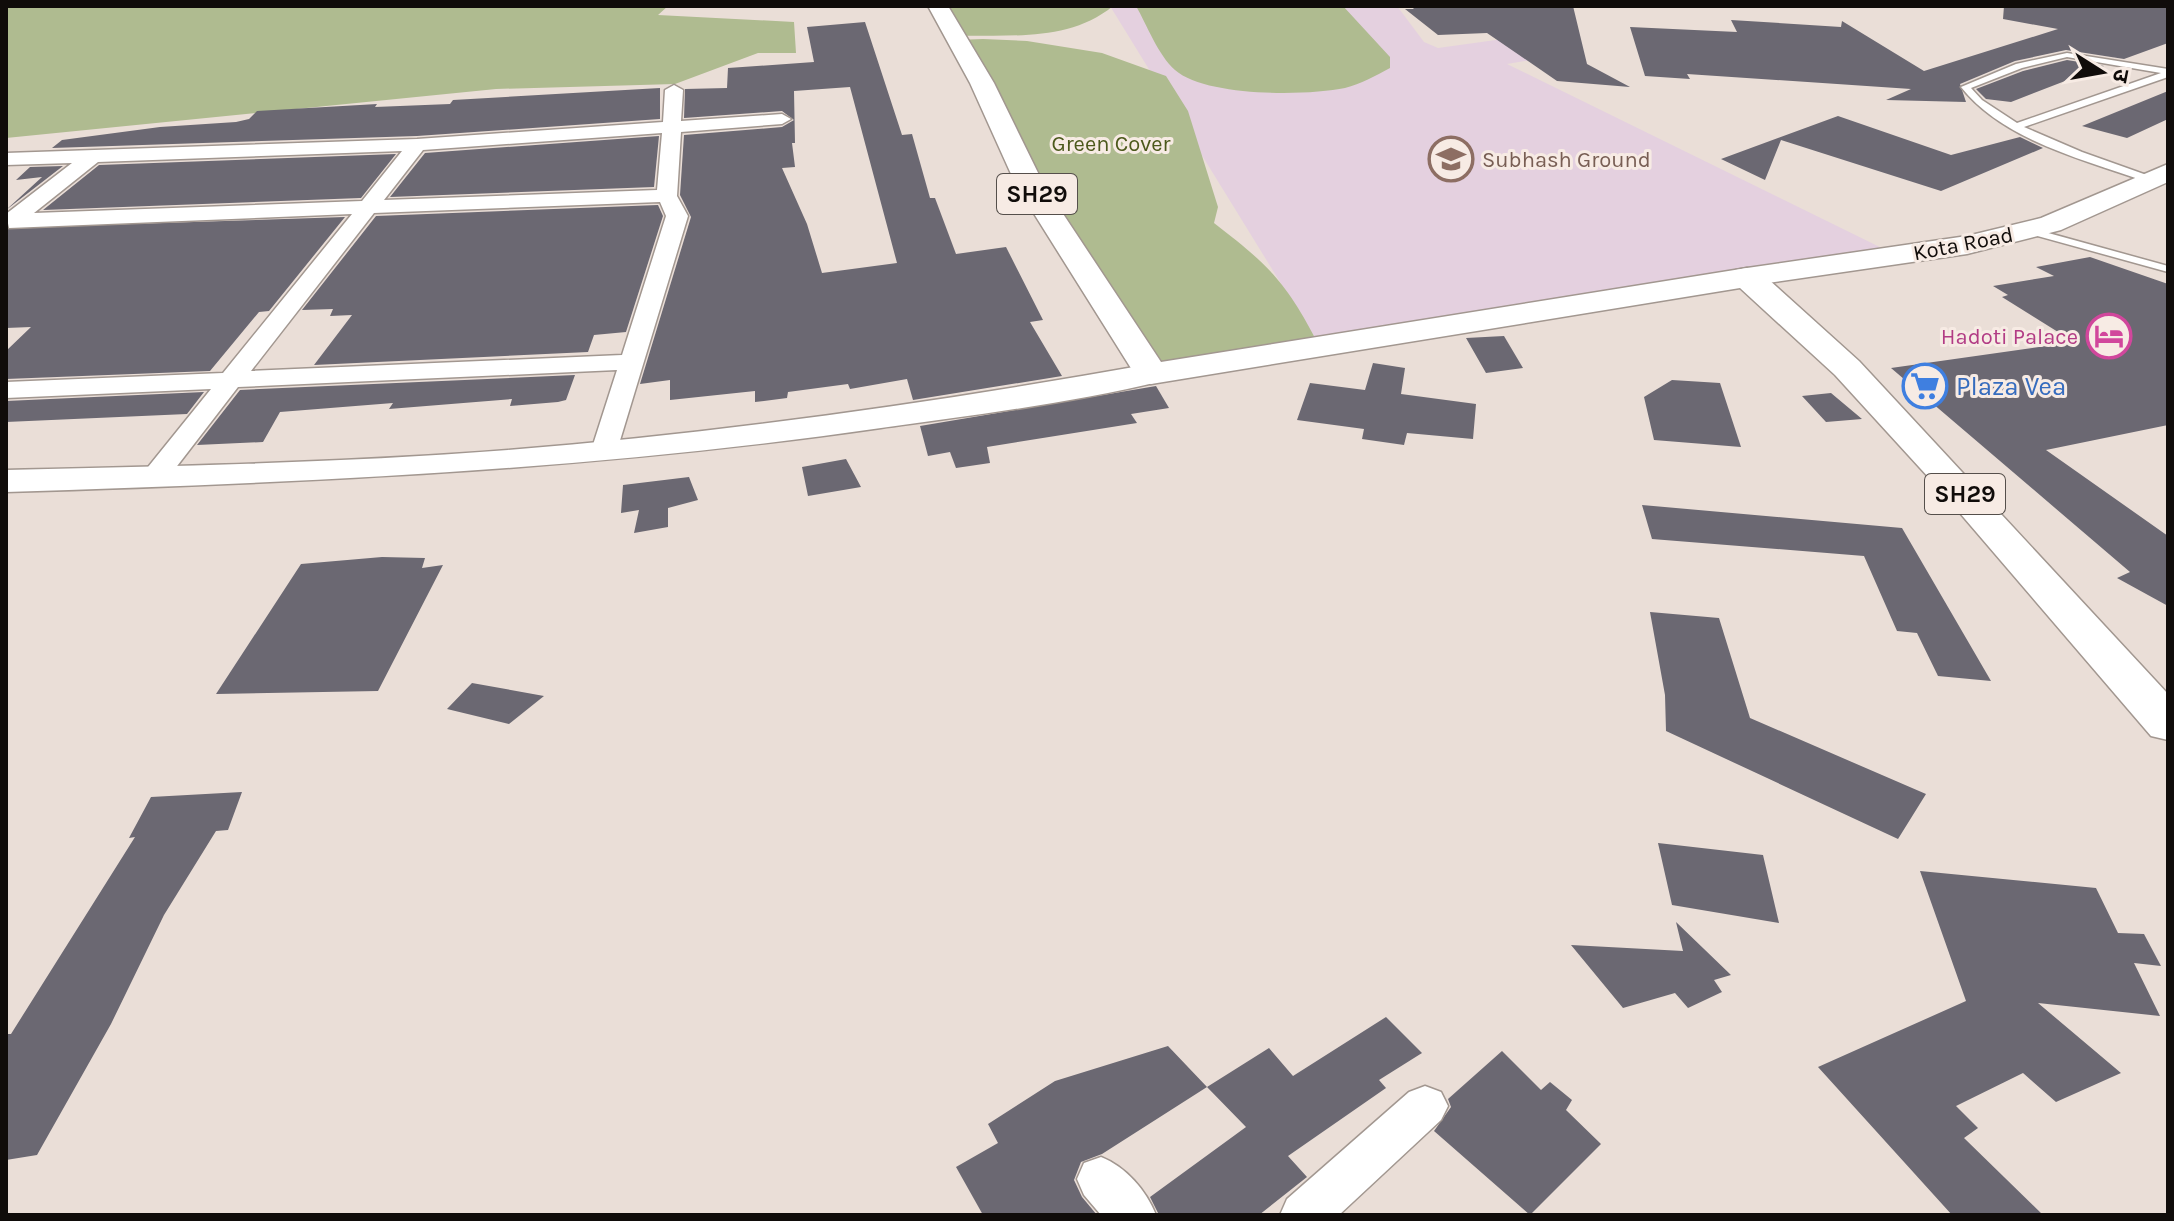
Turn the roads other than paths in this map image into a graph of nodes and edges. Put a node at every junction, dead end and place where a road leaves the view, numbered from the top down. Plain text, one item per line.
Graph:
1 (938, 6) edge
2 (2168, 73) edge
3 (674, 90) dead end
4 (782, 119) dead end
5 (673, 126) junction
6 (2017, 126) junction
7 (417, 145) junction
8 (94, 155) junction
9 (6, 159) edge
10 (2159, 176) edge
11 (667, 196) junction
12 (370, 207) junction
13 (8, 221) edge
14 (2027, 230) junction
15 (2168, 269) edge
16 (1747, 277) junction
17 (633, 362) junction
18 (1151, 374) junction
19 (231, 380) junction
20 (6, 390) edge
21 (605, 451) junction
22 (154, 477) junction
23 (6, 481) edge
24 (2168, 724) edge
25 (1425, 1106) dead end
26 (1101, 1179) dead end
27 (1132, 1215) edge
28 (1304, 1215) edge

1 - 18 main road, SH29
2 - 6 lane
2 - 6 lane
3 - 5 street
4 - 5 street
5 - 7 street
5 - 11 street
6 - 10 lane
7 - 8 street
7 - 12 street
8 - 9 street
8 - 13 street
10 - 14 main road, Kota Road
11 - 12 street
11 - 17 street
12 - 13 street
12 - 19 street
14 - 15 lane
14 - 16 main road, Kota Road
16 - 18 main road, Kota Road
16 - 24 main road, SH29
17 - 19 street
17 - 21 street
18 - 21 street
19 - 20 street
19 - 22 street
21 - 22 street
22 - 23 street
25 - 28 street
26 - 27 street

